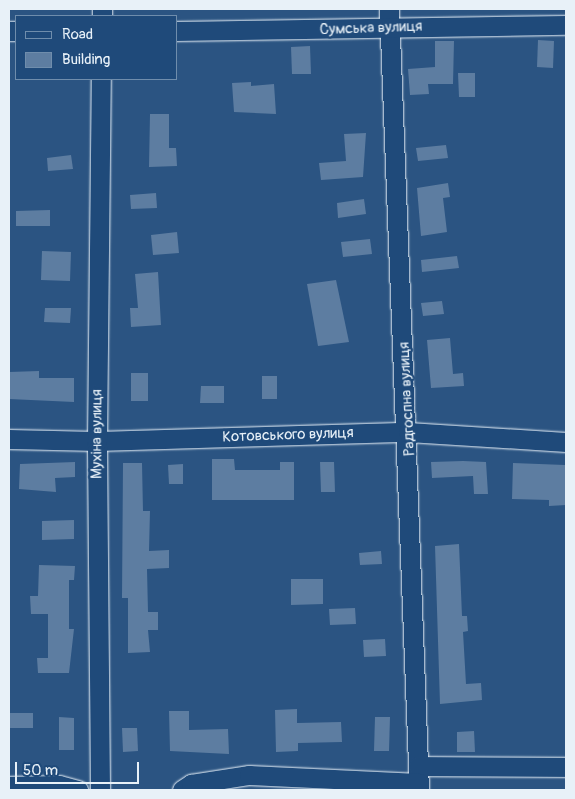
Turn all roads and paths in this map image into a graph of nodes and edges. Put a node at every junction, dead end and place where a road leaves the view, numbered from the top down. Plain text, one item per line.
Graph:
1 (389, 17) edge
2 (566, 25) edge
3 (178, 31) edge
4 (101, 80) edge
5 (408, 432) junction
6 (9, 439) edge
7 (97, 441) junction
8 (566, 442) edge
9 (566, 767) edge
10 (419, 780) edge
11 (9, 786) edge
12 (78, 790) edge
13 (100, 790) edge
14 (182, 790) edge

1 - 2 street, Сумська вулиця
1 - 3 street, Сумська вулиця
1 - 5 street, Радгоспна вулиця
4 - 7 street, Мухіна вулиця
5 - 7 street, Котовського вулиця
5 - 8 street, Котовського вулиця
5 - 10 street, Радгоспна вулиця
6 - 7 street, Котовського вулиця
7 - 13 street, Мухіна вулиця
9 - 10 street
10 - 14 street
11 - 12 street

